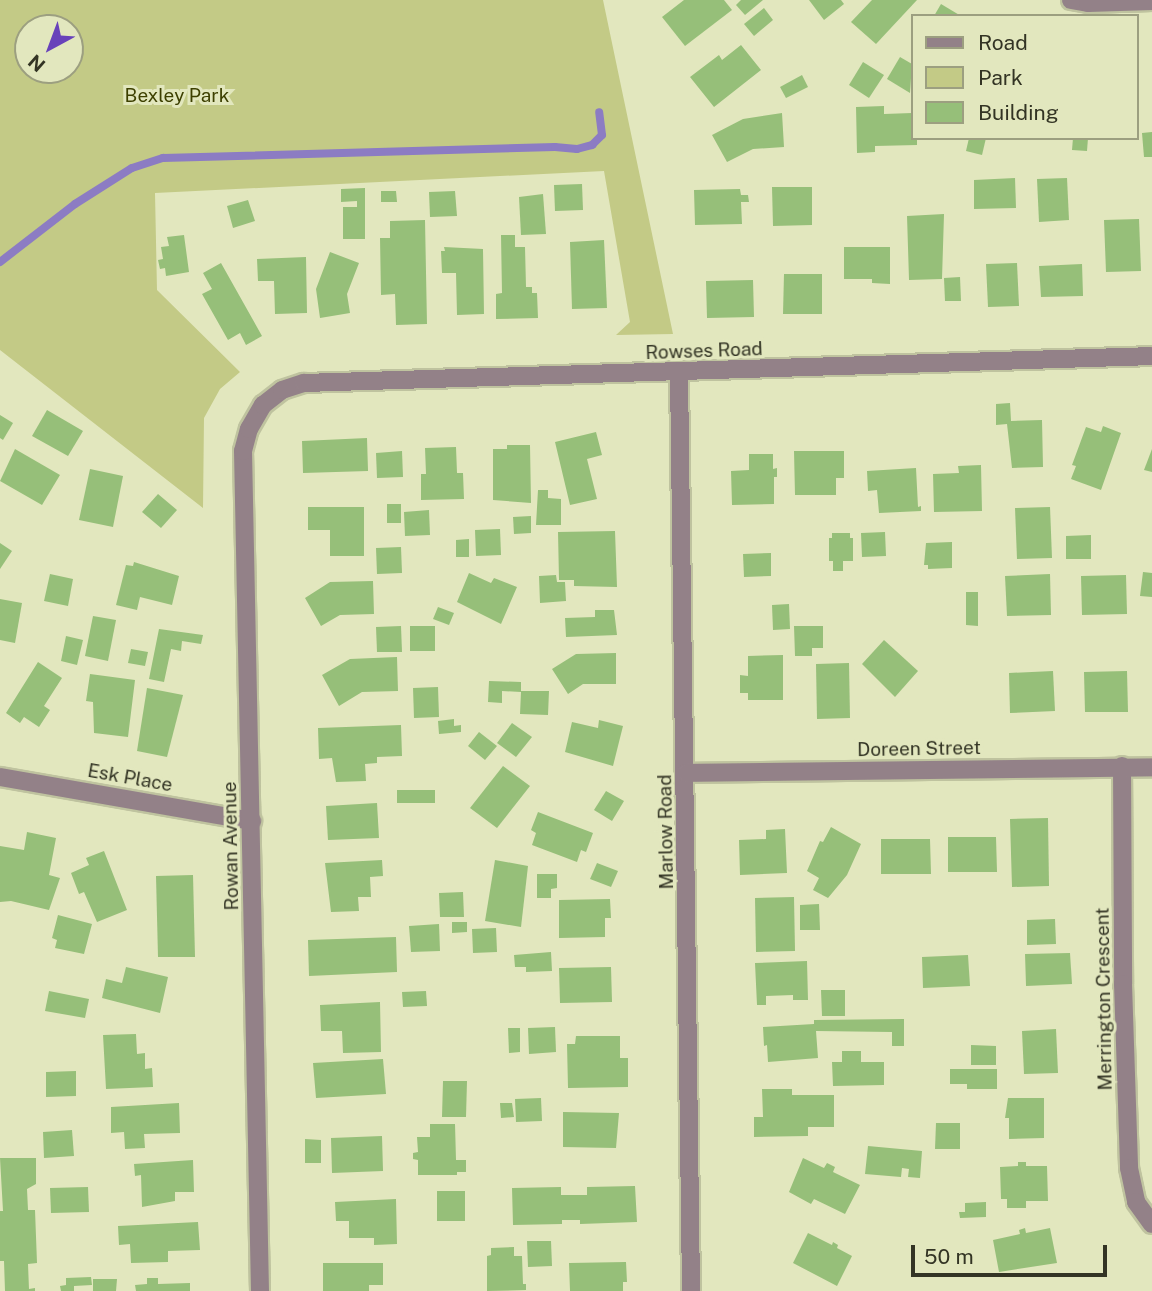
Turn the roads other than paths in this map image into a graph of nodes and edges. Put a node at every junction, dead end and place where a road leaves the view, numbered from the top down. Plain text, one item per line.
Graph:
1 (1071, 0) edge
2 (1152, 1) edge
3 (1152, 356) edge
4 (679, 373) junction
5 (263, 405) joint
6 (1122, 766) junction
7 (1152, 767) edge
8 (687, 773) junction
9 (0, 777) edge
10 (252, 821) junction
11 (1152, 1224) edge
12 (260, 1291) edge
13 (691, 1291) edge

1 - 2 street
3 - 4 street, Rowses Road
4 - 5 street, Rowses Road
4 - 8 street, Marlow Road
5 - 10 street, Rowan Avenue
6 - 7 street, Doreen Street
6 - 8 street, Doreen Street
6 - 11 street, Merrington Crescent
8 - 13 street, Marlow Road
9 - 10 street, Esk Place
10 - 12 street, Rowan Avenue

